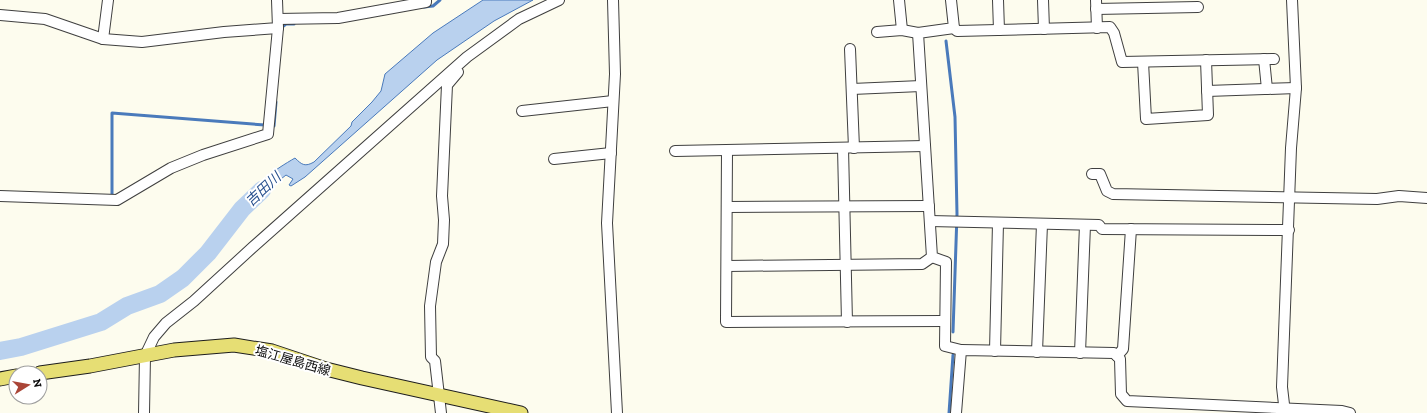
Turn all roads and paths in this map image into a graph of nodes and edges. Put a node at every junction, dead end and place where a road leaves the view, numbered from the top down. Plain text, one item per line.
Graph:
1 (108, 0) edge
2 (277, 0) edge
3 (426, 0) edge
4 (559, 0) edge
5 (613, 0) edge
6 (899, 0) edge
7 (951, 0) edge
8 (998, 0) edge
9 (1043, 0) edge
10 (1292, 0) edge
11 (1096, 4) edge
12 (1198, 7) dead end
13 (0, 15) edge
14 (278, 23) junction
15 (954, 28) junction
16 (1097, 28) junction
17 (1044, 29) junction
18 (902, 30) junction
19 (999, 30) junction
20 (876, 32) dead end
21 (918, 33) junction
22 (103, 39) junction
23 (850, 49) dead end
24 (467, 57) junction
25 (1206, 60) junction
26 (1143, 62) junction
27 (921, 86) junction
28 (1296, 88) junction
29 (852, 89) junction
30 (1267, 89) junction
31 (1207, 91) junction
32 (614, 101) junction
33 (522, 110) dead end
34 (925, 146) junction
35 (843, 148) junction
36 (854, 148) junction
37 (675, 151) dead end
38 (727, 151) junction
39 (611, 153) junction
40 (554, 159) dead end
41 (1092, 174) dead end
42 (0, 196) edge
43 (1290, 197) junction
44 (1427, 198) edge
45 (929, 206) junction
46 (727, 207) junction
47 (844, 207) junction
48 (930, 221) junction
49 (998, 223) junction
50 (1042, 224) junction
51 (1085, 225) junction
52 (1132, 230) junction
53 (1289, 230) junction
54 (932, 257) junction
55 (846, 265) junction
56 (726, 266) junction
57 (945, 321) junction
58 (847, 322) junction
59 (961, 350) junction
60 (994, 350) junction
61 (1037, 352) junction
62 (1080, 353) junction
63 (145, 356) junction
64 (1117, 356) junction
65 (48, 372) edge
66 (437, 394) junction
67 (1285, 411) edge
68 (144, 413) edge
69 (441, 413) edge
70 (521, 413) edge
71 (617, 413) edge
72 (956, 413) edge
73 (1350, 413) edge

1 - 22 street
2 - 14 street
3 - 14 street
4 - 24 street
5 - 32 street
6 - 18 street
7 - 15 street
8 - 19 street
9 - 17 street
10 - 28 street
11 - 12 street
11 - 16 street
13 - 22 street
14 - 22 street
14 - 42 street
15 - 19 street
15 - 21 street
16 - 17 street
16 - 26 street
17 - 19 street
18 - 20 street
18 - 21 street
21 - 27 street
23 - 29 street
24 - 63 street
24 - 66 street
25 - 26 street
25 - 30 street
25 - 31 street
26 - 31 street
27 - 29 street
27 - 34 street
28 - 30 street
28 - 43 street
29 - 36 street
30 - 31 street
32 - 33 street
32 - 39 street
34 - 36 street
34 - 45 street
35 - 36 street
35 - 38 street
35 - 47 street
37 - 38 street
38 - 46 street
39 - 40 street
39 - 71 street
41 - 43 street
43 - 44 street
43 - 53 street
45 - 47 street
45 - 48 street
46 - 47 street
46 - 56 street
47 - 55 street
48 - 49 street
48 - 54 street
49 - 50 street
49 - 60 street
50 - 51 street
50 - 61 street
51 - 52 street
51 - 62 street
52 - 53 street
52 - 64 street
53 - 67 street
54 - 55 street
54 - 57 street
55 - 56 street
55 - 58 street
56 - 58 street
57 - 58 street
57 - 59 street
59 - 60 street
59 - 72 street
60 - 61 street
61 - 62 street
62 - 64 street
63 - 65 main road, 塩江屋島西線
63 - 66 main road, 塩江屋島西線
63 - 68 street
64 - 67 street
66 - 69 street
66 - 70 main road, 塩江屋島西線
67 - 73 street

